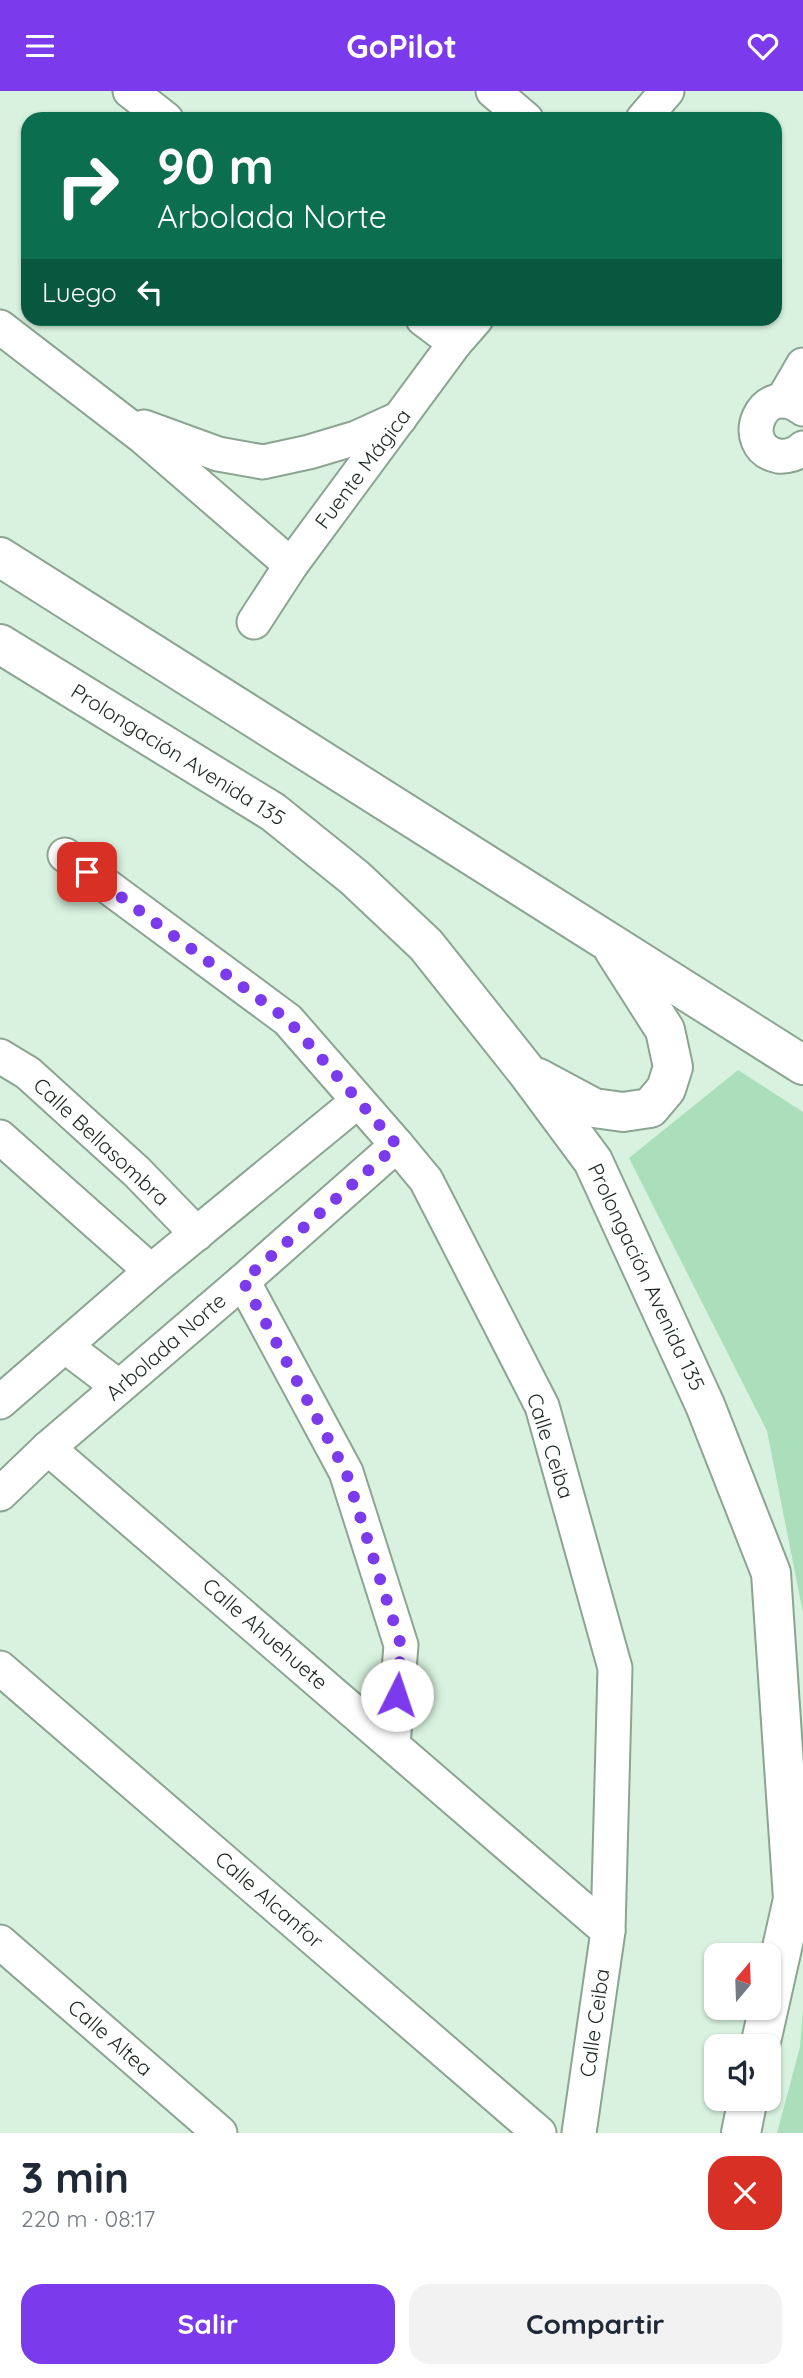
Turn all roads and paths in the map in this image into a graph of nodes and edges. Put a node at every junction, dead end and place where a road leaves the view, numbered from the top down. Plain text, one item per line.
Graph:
1 (130, 91) edge
2 (493, 91) edge
3 (667, 91) edge
4 (157, 112) edge
5 (518, 112) edge
6 (649, 112) edge
7 (448, 326) edge
8 (0, 327) edge
9 (466, 331) edge
10 (803, 365) edge
11 (793, 405) edge
12 (113, 415) junction
13 (402, 417) junction
14 (799, 457) edge
15 (0, 557) edge
16 (291, 565) junction
17 (254, 622) dead end
18 (0, 644) edge
19 (65, 855) dead end
20 (610, 943) junction
21 (0, 1056) edge
22 (803, 1066) edge
23 (527, 1072) junction
24 (358, 1101) junction
25 (0, 1137) edge
26 (397, 1145) junction
27 (197, 1234) junction
28 (151, 1271) junction
29 (243, 1281) junction
30 (65, 1346) junction
31 (119, 1387) junction
32 (0, 1402) edge
33 (48, 1448) junction
34 (0, 1494) edge
35 (0, 1668) edge
36 (393, 1745) junction
37 (608, 1931) junction
38 (0, 1942) edge
39 (763, 2034) edge
40 (745, 2111) edge
41 (220, 2133) edge
42 (539, 2133) edge
43 (579, 2133) edge
44 (741, 2133) edge

1 - 4 street
2 - 5 street
3 - 6 street
7 - 9 street
8 - 12 street
9 - 13 street, Fuente Mágica
10 - 11 street
11 - 14 street
12 - 13 street
12 - 16 street
13 - 16 street, Fuente Mágica
15 - 20 main road
16 - 17 street, Fuente Mágica
18 - 23 main road, Prolongación Avenida 135
19 - 24 street, Calle Ceiba
20 - 22 main road
20 - 23 main road
21 - 27 street, Calle Bellasombra
23 - 39 main road, Prolongación Avenida 135
24 - 26 street, Calle Ceiba
24 - 27 street
25 - 28 street
26 - 29 street, Arbolada Norte
26 - 37 street, Calle Ceiba
27 - 28 street
28 - 30 street
29 - 31 street, Arbolada Norte
29 - 36 street
30 - 31 street
30 - 32 street
31 - 33 street, Arbolada Norte
33 - 34 street, Arbolada Norte
33 - 36 street, Calle Ahuehuete
35 - 42 street, Calle Alcanfor
36 - 37 street, Calle Ahuehuete
37 - 43 street, Calle Ceiba
38 - 41 street, Calle Altea
40 - 44 main road

